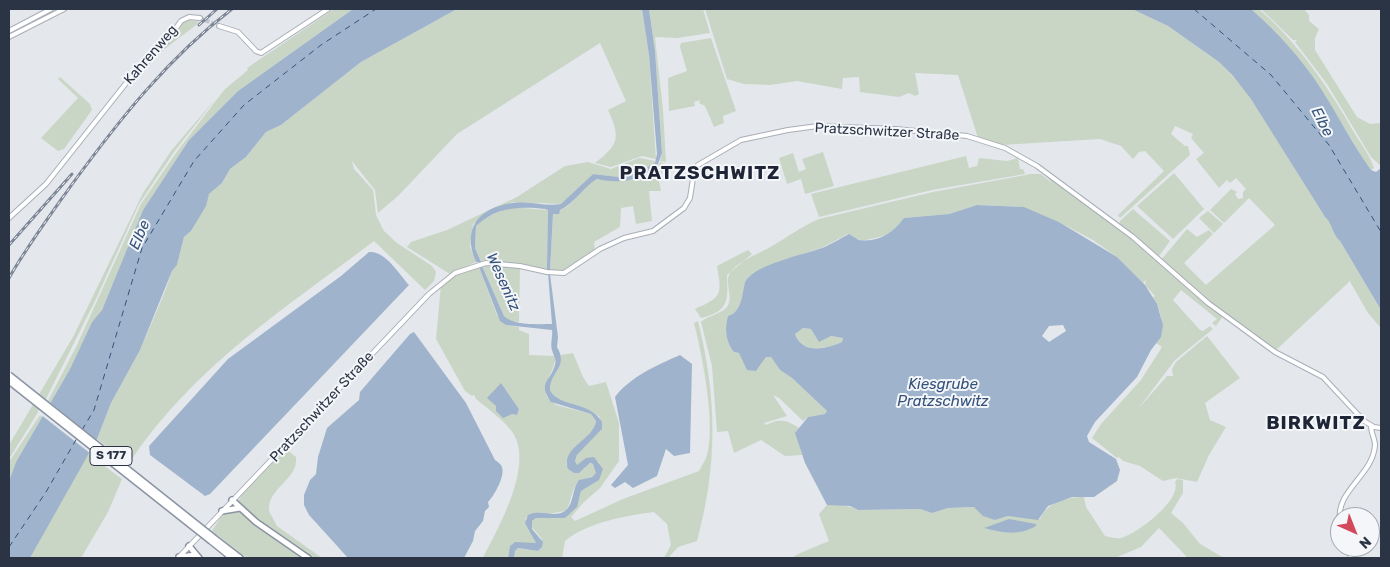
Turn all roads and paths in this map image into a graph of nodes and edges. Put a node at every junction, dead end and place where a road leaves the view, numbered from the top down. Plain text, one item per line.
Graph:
1 (51, 9) edge
2 (64, 9) edge
3 (328, 9) edge
4 (200, 18) tunnel mouth
5 (219, 26) tunnel mouth
6 (9, 31) edge
7 (9, 37) edge
8 (9, 218) edge
9 (9, 374) edge
10 (9, 381) edge
11 (1371, 426) junction
12 (1381, 428) edge
13 (232, 500) junction
14 (1341, 507) edge
15 (241, 508) junction
16 (222, 511) junction
17 (213, 540) junction
18 (189, 546) junction
19 (198, 556) edge
20 (178, 558) edge
21 (232, 558) edge
22 (240, 558) edge
23 (308, 558) edge

1 - 6 street
2 - 7 street
3 - 5 street
4 - 8 street, Kahrenweg
9 - 17 highway, S 177, bridge
10 - 17 highway, S 177, bridge
11 - 12 street
11 - 13 street, Pratzschwitzer Straße
11 - 14 street
13 - 15 highway
13 - 16 street, Pratzschwitzer Straße
15 - 16 highway
15 - 23 highway
16 - 18 street, Pratzschwitzer Straße
17 - 21 highway, S 177
17 - 22 highway, S 177
18 - 19 highway
18 - 20 street, Pratzschwitzer Straße
19 - 20 highway

